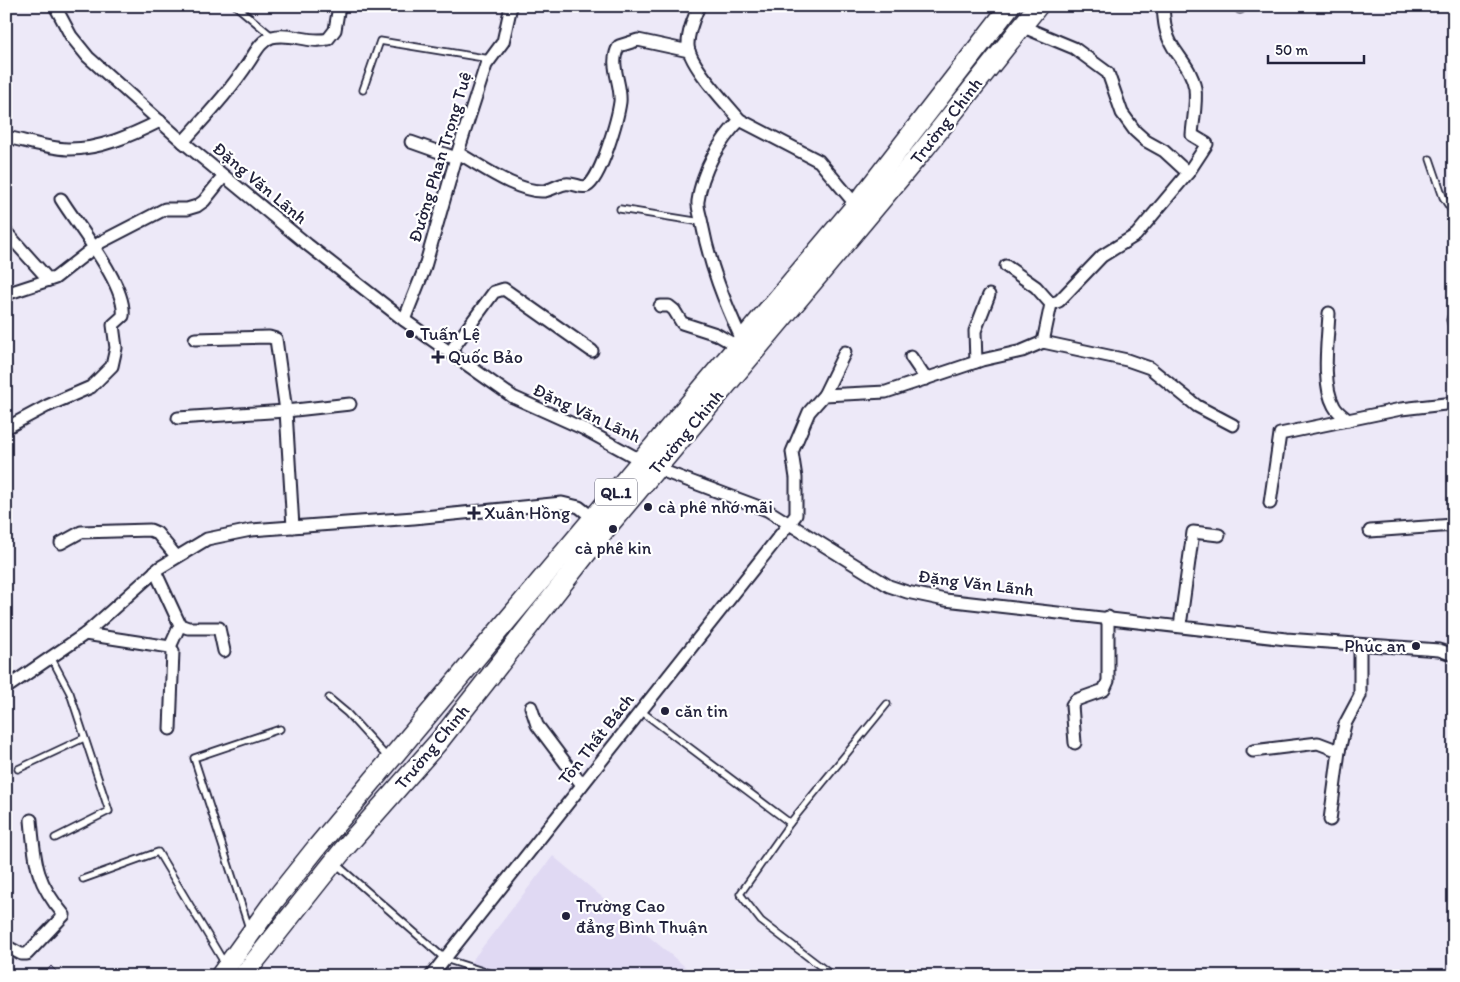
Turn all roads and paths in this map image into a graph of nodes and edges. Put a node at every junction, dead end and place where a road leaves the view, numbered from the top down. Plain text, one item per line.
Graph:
1 (55, 6) edge
2 (236, 6) edge
3 (339, 6) edge
4 (512, 6) edge
5 (699, 6) edge
6 (1010, 6) edge
7 (1163, 6) edge
8 (1036, 9) edge
9 (1021, 26) junction
10 (273, 36) junction
11 (690, 51) junction
12 (490, 59) junction
13 (363, 90) dead end
14 (740, 120) junction
15 (160, 121) junction
16 (6, 137) edge
17 (183, 142) junction
18 (411, 142) dead end
19 (457, 155) junction
20 (1430, 159) dead end
21 (1188, 173) junction
22 (224, 176) junction
23 (61, 199) dead end
24 (856, 205) junction
25 (620, 209) dead end
26 (1454, 214) edge
27 (702, 222) junction
28 (6, 232) edge
29 (93, 248) junction
30 (1006, 266) dead end
31 (49, 280) junction
32 (6, 294) edge
33 (989, 295) dead end
34 (1051, 304) junction
35 (660, 306) dead end
36 (1454, 307) edge
37 (1329, 313) dead end
38 (404, 320) junction
39 (1454, 334) edge
40 (195, 339) dead end
41 (1043, 342) junction
42 (740, 343) junction
43 (592, 351) dead end
44 (450, 352) junction
45 (845, 352) dead end
46 (911, 357) dead end
47 (976, 362) junction
48 (926, 379) junction
49 (824, 395) junction
50 (1454, 403) edge
51 (350, 404) dead end
52 (286, 411) junction
53 (178, 418) dead end
54 (1348, 420) junction
55 (1233, 425) dead end
56 (6, 428) edge
57 (649, 464) junction
58 (1270, 503) dead end
59 (599, 524) junction
60 (788, 524) junction
61 (1454, 524) edge
62 (293, 527) junction
63 (1370, 531) dead end
64 (1219, 535) dead end
65 (61, 542) dead end
66 (176, 556) junction
67 (155, 571) junction
68 (1108, 617) junction
69 (180, 625) junction
70 (1180, 626) junction
71 (85, 634) junction
72 (1360, 646) junction
73 (170, 647) junction
74 (224, 650) dead end
75 (1454, 655) edge
76 (52, 659) junction
77 (6, 688) edge
78 (329, 698) dead end
79 (887, 704) dead end
80 (531, 707) dead end
81 (640, 711) junction
82 (170, 729) dead end
83 (280, 729) dead end
84 (84, 738) junction
85 (1075, 743) dead end
86 (1253, 751) dead end
87 (1339, 751) junction
88 (389, 760) junction
89 (18, 769) dead end
90 (582, 785) junction
91 (31, 820) dead end
92 (1330, 820) dead end
93 (790, 823) junction
94 (55, 838) dead end
95 (334, 862) junction
96 (83, 879) dead end
97 (251, 933) junction
98 (6, 946) edge
99 (445, 959) junction
100 (223, 971) edge
101 (244, 976) edge
102 (431, 976) edge
103 (497, 976) edge
104 (833, 976) edge

1 - 15 street, Đặng Văn Lãnh
2 - 10 lane
3 - 10 street
4 - 12 street, Đường Phan Trọng Tuệ
5 - 11 street
6 - 24 highway, Trường Chinh / QL.1
7 - 21 street
8 - 9 highway, Trường Chinh / QL.1
9 - 21 street
9 - 57 highway, Trường Chinh / QL.1
10 - 17 street
11 - 14 street
11 - 19 street
12 - 13 lane
12 - 19 street, Đường Phan Trọng Tuệ
14 - 24 street
14 - 27 street
15 - 16 street
15 - 17 street, Đặng Văn Lãnh
17 - 22 street, Đặng Văn Lãnh
18 - 19 street
19 - 38 street, Đường Phan Trọng Tuệ
20 - 26 lane
21 - 34 street
22 - 29 street
22 - 38 street, Đặng Văn Lãnh
23 - 29 street
24 - 42 highway, Trường Chinh / QL.1
25 - 27 lane
27 - 42 street
28 - 31 street
29 - 31 street
29 - 56 street
30 - 34 street
31 - 32 street
33 - 47 street
34 - 41 street
35 - 42 street
36 - 39 lane
37 - 54 street
38 - 44 street, Đặng Văn Lãnh
40 - 52 street
41 - 47 street
41 - 55 street
42 - 57 highway, Trường Chinh / QL.1
43 - 44 street
44 - 57 street, Đặng Văn Lãnh
45 - 49 street, Tôn Thất Bách
46 - 48 street
47 - 48 street
48 - 49 street
49 - 60 street, Tôn Thất Bách
50 - 54 street
51 - 52 street
52 - 53 street
52 - 62 street
54 - 58 street
57 - 59 highway, Trường Chinh / QL.1
57 - 60 street, Đặng Văn Lãnh
59 - 62 street
59 - 88 highway, Trường Chinh / QL.1
59 - 95 highway, Trường Chinh / QL.1
60 - 68 street, Đặng Văn Lãnh
60 - 81 street, Tôn Thất Bách
61 - 63 street
62 - 66 street
64 - 70 street
65 - 66 street
66 - 67 street
67 - 69 street
67 - 71 street
68 - 70 street, Đặng Văn Lãnh
68 - 85 street
69 - 73 street
69 - 74 street
70 - 72 street, Đặng Văn Lãnh
71 - 73 street
71 - 76 street
72 - 75 street, Đặng Văn Lãnh
72 - 87 street
73 - 82 street
76 - 77 street
76 - 84 lane
78 - 88 lane
79 - 93 lane
80 - 90 street
81 - 90 street, Tôn Thất Bách
81 - 93 lane
83 - 97 lane
84 - 89 lane
84 - 94 lane
86 - 87 street
87 - 92 street
88 - 97 highway, Trường Chinh / QL.1
90 - 99 street, Tôn Thất Bách
91 - 98 street
93 - 104 lane
95 - 99 lane
95 - 101 highway, Trường Chinh / QL.1
96 - 100 lane
97 - 100 highway, Trường Chinh / QL.1
99 - 102 street, Tôn Thất Bách
99 - 103 lane

